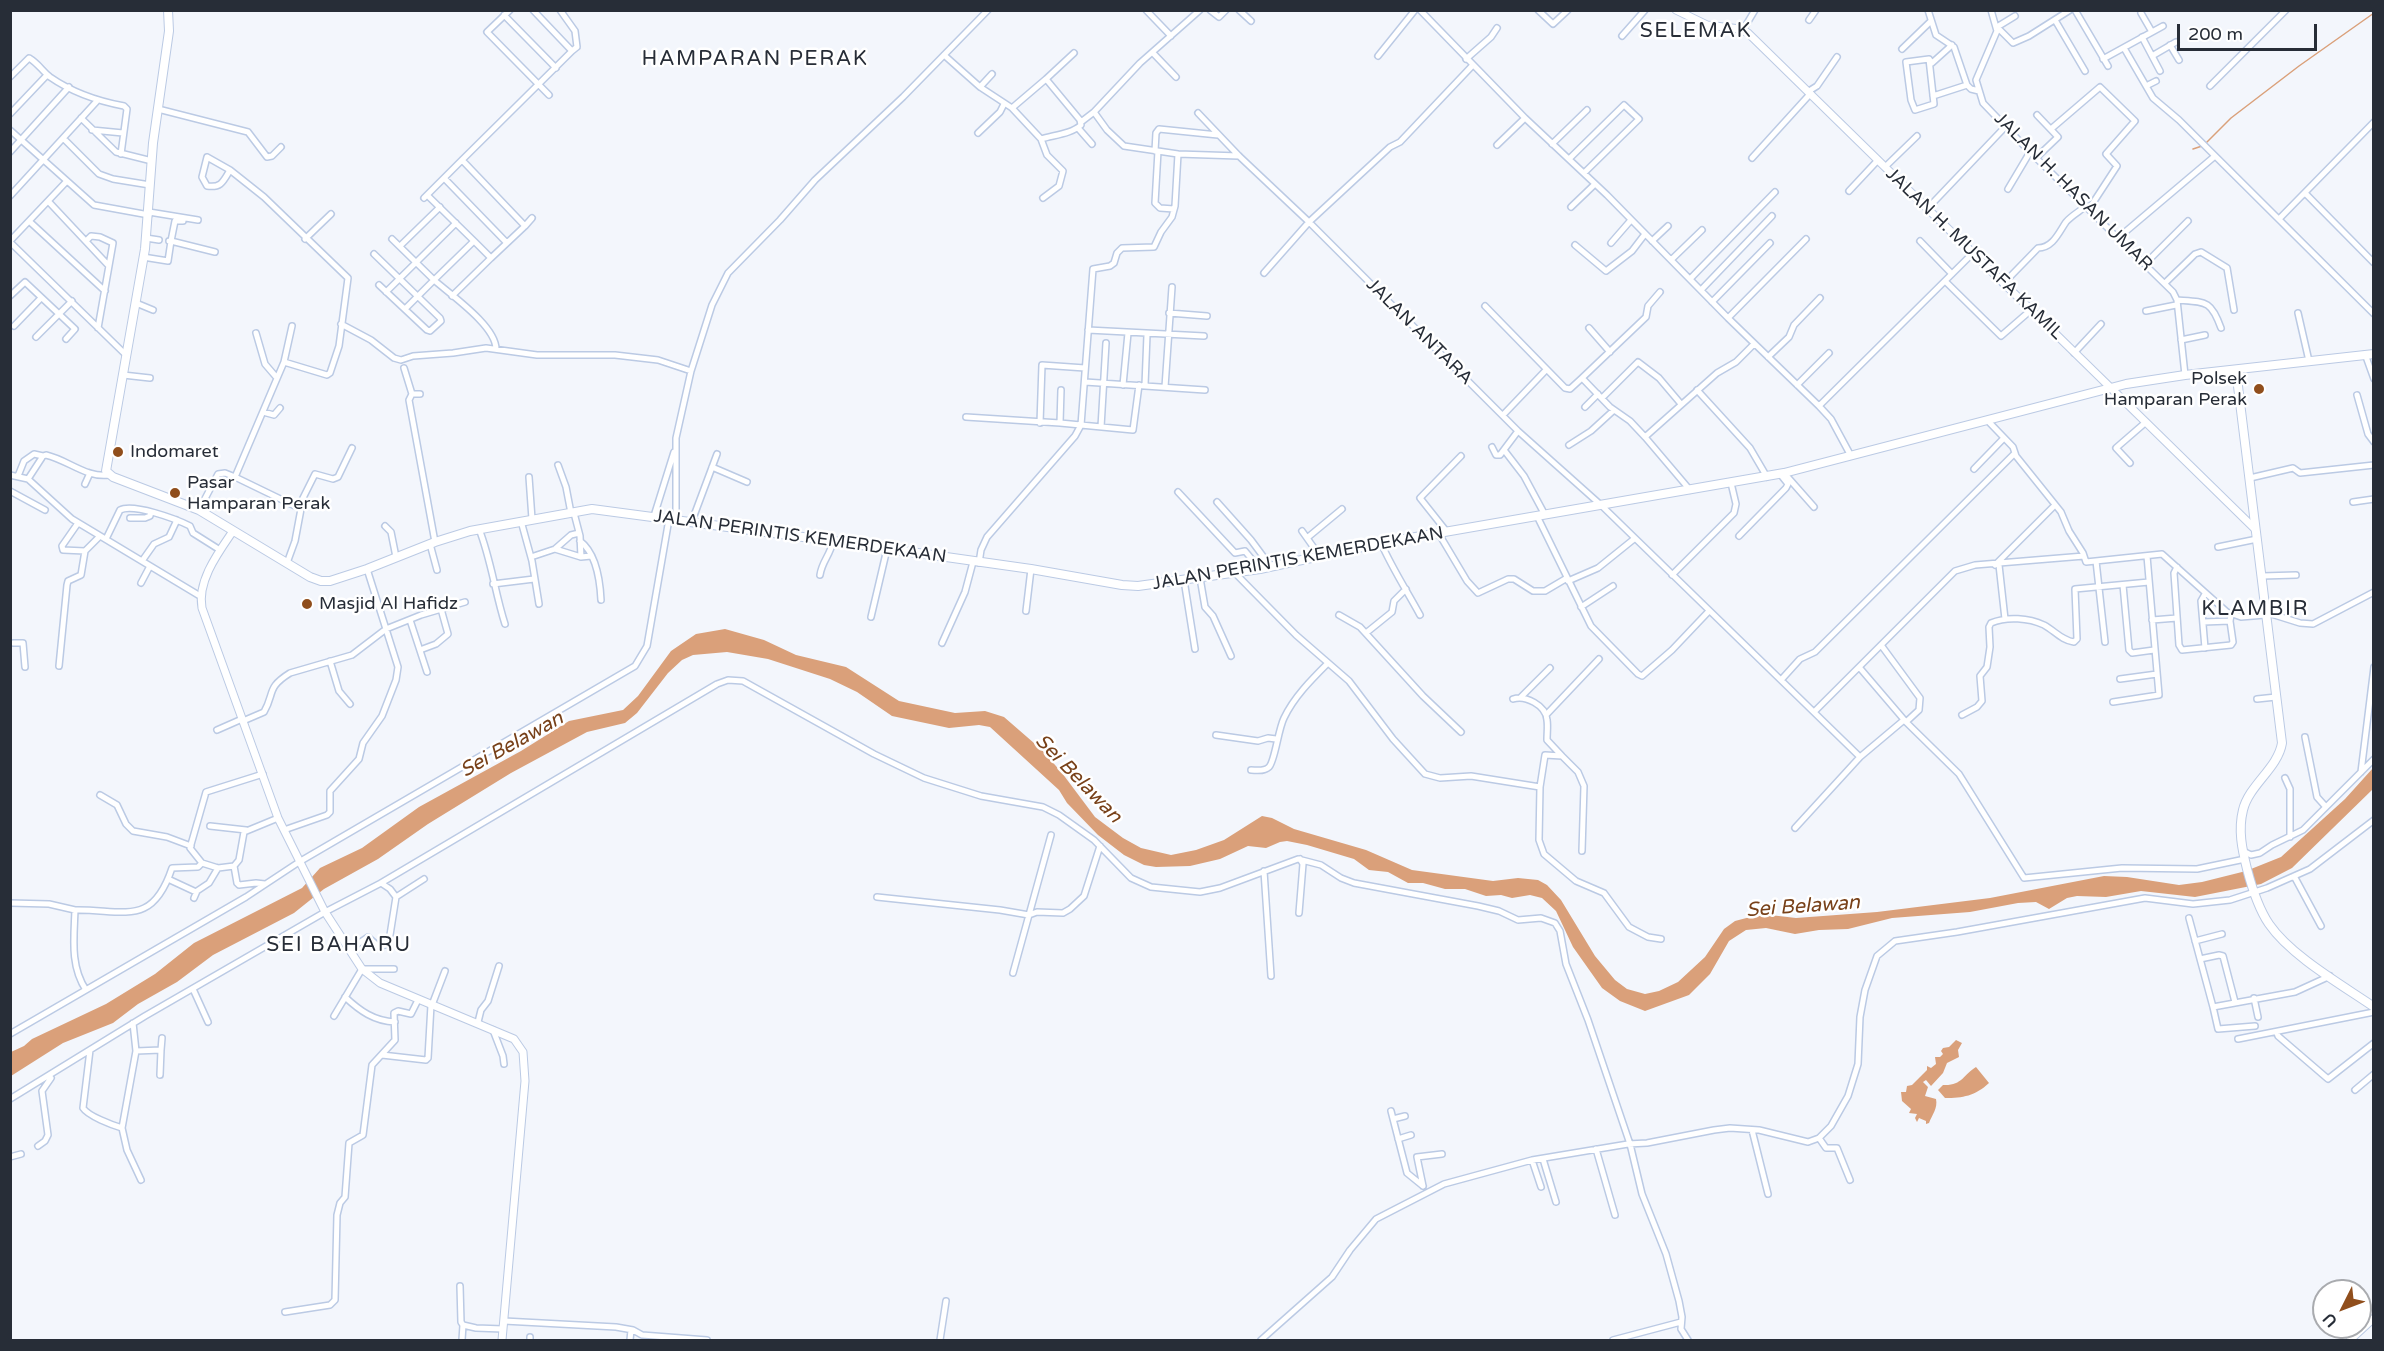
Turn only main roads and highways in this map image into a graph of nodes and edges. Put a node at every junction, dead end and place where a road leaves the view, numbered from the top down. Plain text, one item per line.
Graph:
1 (168, 10) edge
2 (2369, 354) edge
3 (2236, 370) junction
4 (2373, 1010) edge

1 - 3 main road, JALAN PERINTIS KEMERDEKAAN
2 - 3 main road, JALAN PERINTIS KEMERDEKAAN
3 - 4 main road

